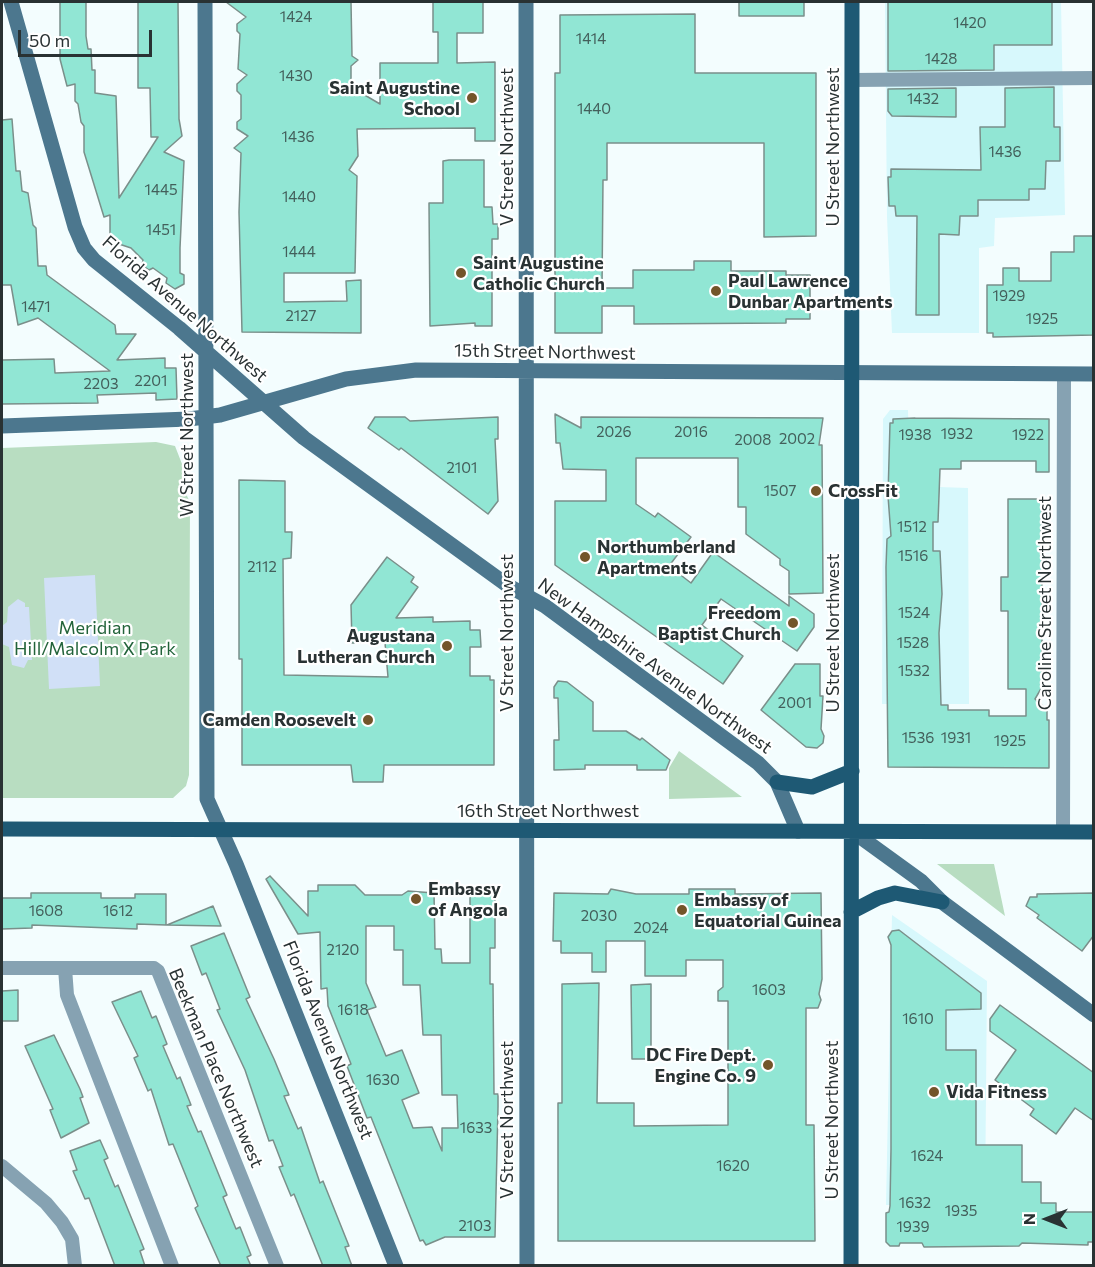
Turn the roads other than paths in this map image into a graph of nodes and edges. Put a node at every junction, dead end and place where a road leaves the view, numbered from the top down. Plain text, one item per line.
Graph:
1 (10, 2) edge
2 (205, 2) edge
3 (526, 2) edge
4 (852, 2) edge
5 (1094, 78) edge
6 (852, 80) junction
7 (206, 353) junction
8 (526, 371) junction
9 (852, 374) junction
10 (1064, 374) junction
11 (1094, 374) edge
12 (264, 404) junction
13 (206, 416) junction
14 (2, 426) edge
15 (526, 596) junction
16 (852, 771) junction
17 (777, 782) junction
18 (2, 829) edge
19 (220, 830) junction
20 (526, 830) junction
21 (798, 831) junction
22 (852, 831) junction
23 (1062, 832) junction
24 (1094, 832) edge
25 (942, 902) junction
26 (851, 912) junction
27 (2, 968) edge
28 (65, 968) junction
29 (1094, 1015) edge
30 (2, 1166) edge
31 (75, 1266) edge
32 (172, 1266) edge
33 (277, 1266) edge
34 (396, 1266) edge
35 (527, 1266) edge
36 (851, 1266) edge

1 - 7 street, Florida Avenue Northwest
2 - 7 street, W Street Northwest
3 - 8 street, V Street Northwest
4 - 6 main road, U Street Northwest
5 - 6 street
6 - 9 main road, U Street Northwest
7 - 12 street, Florida Avenue Northwest
7 - 13 street, W Street Northwest
8 - 9 street, 15th Street Northwest
8 - 12 street, 15th Street Northwest
8 - 15 street, V Street Northwest
9 - 10 street, 15th Street Northwest
9 - 16 main road, U Street Northwest
10 - 11 street, 15th Street Northwest
10 - 23 street, Caroline Street Northwest
12 - 13 street, 15th Street Northwest
12 - 15 street, New Hampshire Avenue Northwest
13 - 14 street, 15th Street Northwest
13 - 19 street, W Street Northwest
15 - 17 street, New Hampshire Avenue Northwest
15 - 20 street, V Street Northwest
16 - 17 main road
16 - 22 main road, U Street Northwest
17 - 21 street, New Hampshire Avenue Northwest
18 - 19 main road, 16th Street Northwest
19 - 20 main road, 16th Street Northwest
19 - 34 street, Florida Avenue Northwest
20 - 21 main road, 16th Street Northwest
20 - 35 street, V Street Northwest
21 - 22 main road, 16th Street Northwest
22 - 23 main road, 16th Street Northwest
22 - 25 street
22 - 26 main road, U Street Northwest
23 - 24 main road, 16th Street Northwest
25 - 26 main road
25 - 29 street
26 - 36 main road, U Street Northwest
27 - 28 street, Beekman Place Northwest
28 - 32 street
28 - 33 street, Beekman Place Northwest
30 - 31 street

